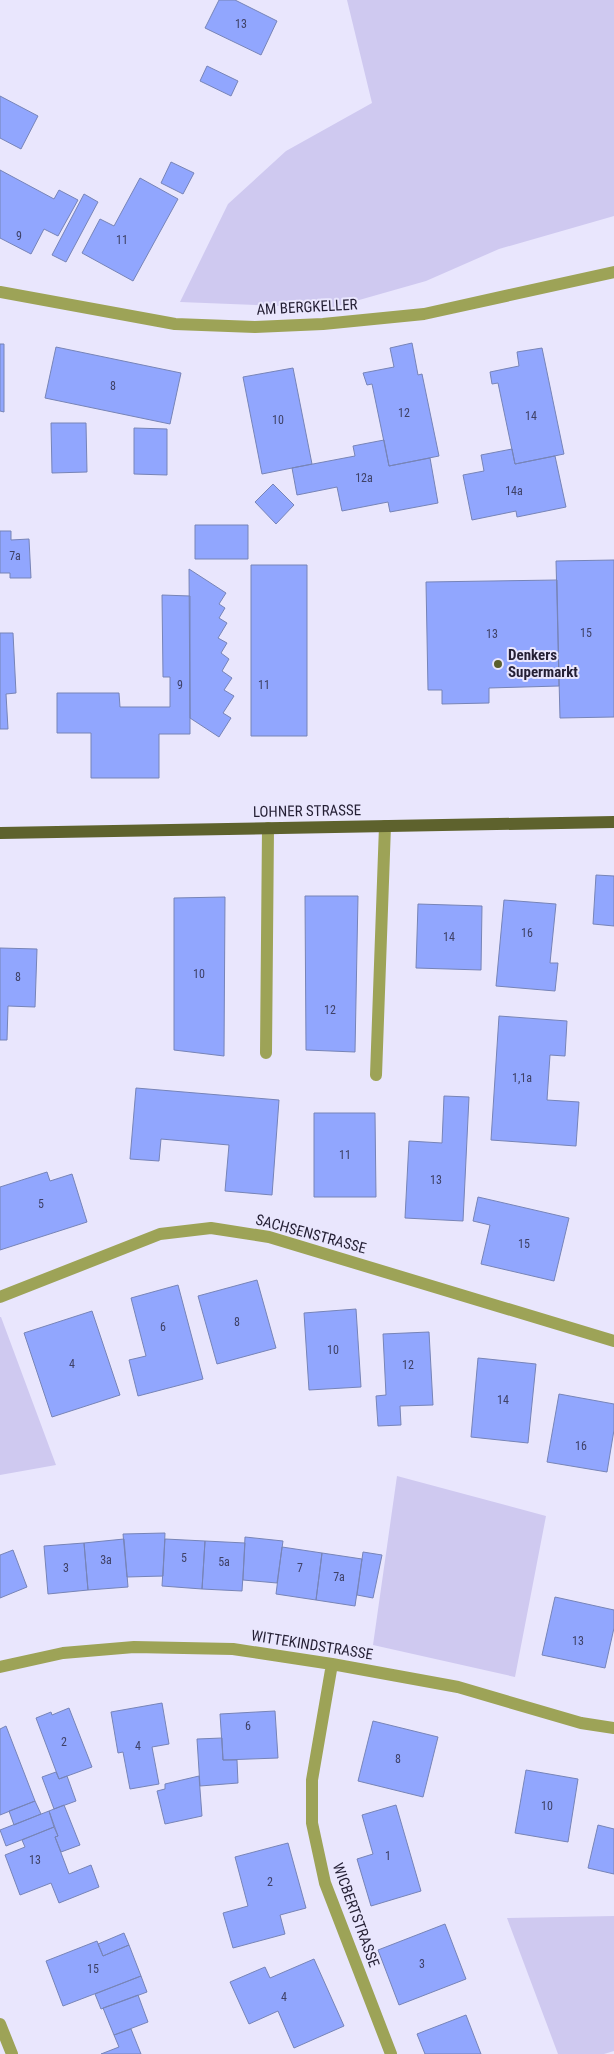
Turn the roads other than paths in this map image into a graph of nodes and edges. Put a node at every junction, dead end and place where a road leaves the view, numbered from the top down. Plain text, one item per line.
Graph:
1 (614, 272) edge
2 (0, 292) edge
3 (614, 822) edge
4 (385, 826) junction
5 (268, 828) junction
6 (0, 833) edge
7 (266, 1053) dead end
8 (376, 1075) dead end
9 (0, 1297) edge
10 (614, 1341) edge
11 (332, 1664) junction
12 (0, 1667) edge
13 (614, 1728) edge
14 (0, 2024) edge
15 (12, 2054) edge
16 (391, 2054) edge

1 - 2 street, AM BERGKELLER
3 - 4 main road, LOHNER STRASSE
4 - 5 main road, LOHNER STRASSE
4 - 8 street
5 - 6 main road, LOHNER STRASSE
5 - 7 street
9 - 10 street, SACHSENSTRASSE
11 - 12 street, WITTEKINDSTRASSE
11 - 13 street, WITTEKINDSTRASSE
11 - 16 street, WICBERTSTRASSE
14 - 15 street

